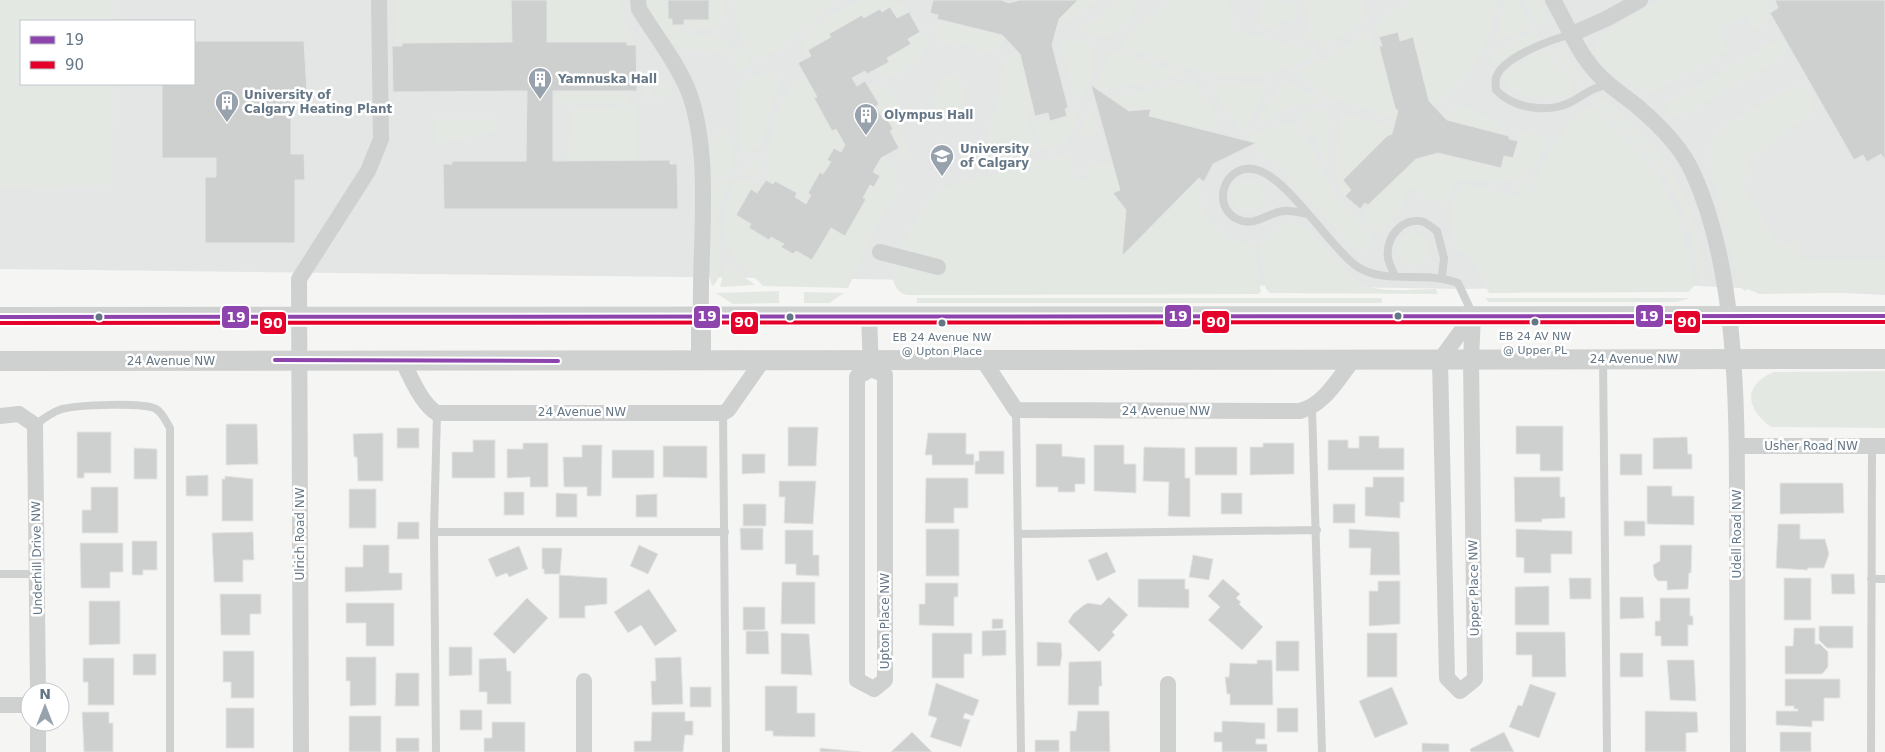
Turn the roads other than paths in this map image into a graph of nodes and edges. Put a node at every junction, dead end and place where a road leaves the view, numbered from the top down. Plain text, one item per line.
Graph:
1 (379, 0) edge
2 (638, 0) edge
3 (1553, 0) edge
4 (1640, 0) edge
5 (1572, 34) junction
6 (1609, 84) junction
7 (1307, 214) junction
8 (880, 252) dead end
9 (938, 267) dead end
10 (1396, 276) junction
11 (1442, 276) junction
12 (1473, 315) junction
13 (299, 316) junction
14 (701, 316) junction
15 (869, 316) junction
16 (1885, 316) edge
17 (0, 317) edge
18 (1728, 317) junction
19 (1604, 359) junction
20 (1885, 359) edge
21 (300, 360) junction
22 (701, 360) junction
23 (763, 360) junction
24 (983, 360) junction
25 (1353, 360) junction
26 (1440, 360) junction
27 (1471, 360) junction
28 (1732, 360) junction
29 (0, 361) edge
30 (403, 361) junction
31 (871, 364) junction
32 (1312, 408) junction
33 (1016, 410) junction
34 (437, 413) junction
35 (723, 413) junction
36 (0, 416) edge
37 (35, 425) junction
38 (1737, 446) junction
39 (1879, 446) edge
40 (1317, 530) junction
41 (434, 532) junction
42 (725, 532) junction
43 (1019, 534) junction
44 (0, 574) edge
45 (38, 574) junction
46 (1871, 579) junction
47 (1885, 579) edge
48 (584, 681) dead end
49 (38, 682) edge
50 (1168, 684) dead end
51 (0, 705) edge
52 (20, 705) edge
53 (38, 732) edge
54 (38, 752) edge
55 (170, 752) edge
56 (301, 752) edge
57 (436, 752) edge
58 (584, 752) edge
59 (726, 752) edge
60 (1021, 752) edge
61 (1168, 752) edge
62 (1322, 752) edge
63 (1607, 752) edge
64 (1738, 752) edge
65 (1870, 752) edge

1 - 13 street, Ulrich Road NW
2 - 14 street
3 - 5 street, Udell Road NW
4 - 5 street
5 - 6 street, Udell Road NW
5 - 6 lane
6 - 18 street, Udell Road NW
7 - 7 lane
7 - 10 lane
8 - 9 street
10 - 11 lane
10 - 11 lane
11 - 12 lane
12 - 15 street
12 - 18 street
12 - 26 street
12 - 27 street, Upper Place NW
13 - 14 street
13 - 17 street
13 - 21 street, Ulrich Road NW
14 - 15 street
14 - 22 street
15 - 31 street
16 - 18 street
18 - 28 street, Udell Road NW
19 - 27 street, 24 Avenue NW
19 - 28 street, 24 Avenue NW
19 - 63 lane
20 - 28 street, 24 Avenue NW
21 - 29 street, 24 Avenue NW
21 - 30 street, 24 Avenue NW
21 - 56 street, Ulrich Road NW
22 - 23 street, 24 Avenue NW
22 - 30 street, 24 Avenue NW
23 - 31 street, 24 Avenue NW
23 - 35 street
24 - 25 street, 24 Avenue NW
24 - 31 street, 24 Avenue NW
24 - 33 street
25 - 26 street, 24 Avenue NW
25 - 32 street
26 - 27 street, 24 Avenue NW
26 - 27 street, Upper Place NW
28 - 38 street, Udell Road NW
30 - 34 street
31 - 31 street, Upton Place NW
32 - 33 street, 24 Avenue NW
32 - 40 lane
33 - 43 lane
34 - 35 street, 24 Avenue NW
34 - 41 lane
35 - 42 lane
36 - 37 street
37 - 45 street, Underhill Drive NW
37 - 55 lane
38 - 39 street, Usher Road NW
38 - 64 street, Udell Road NW
39 - 46 lane
40 - 43 lane
40 - 62 lane
41 - 42 lane
41 - 57 lane
42 - 59 lane
43 - 60 lane
44 - 45 lane
45 - 49 street, Underhill Drive NW
46 - 47 lane
46 - 65 lane
48 - 58 street
50 - 61 street
51 - 52 street
53 - 54 street

